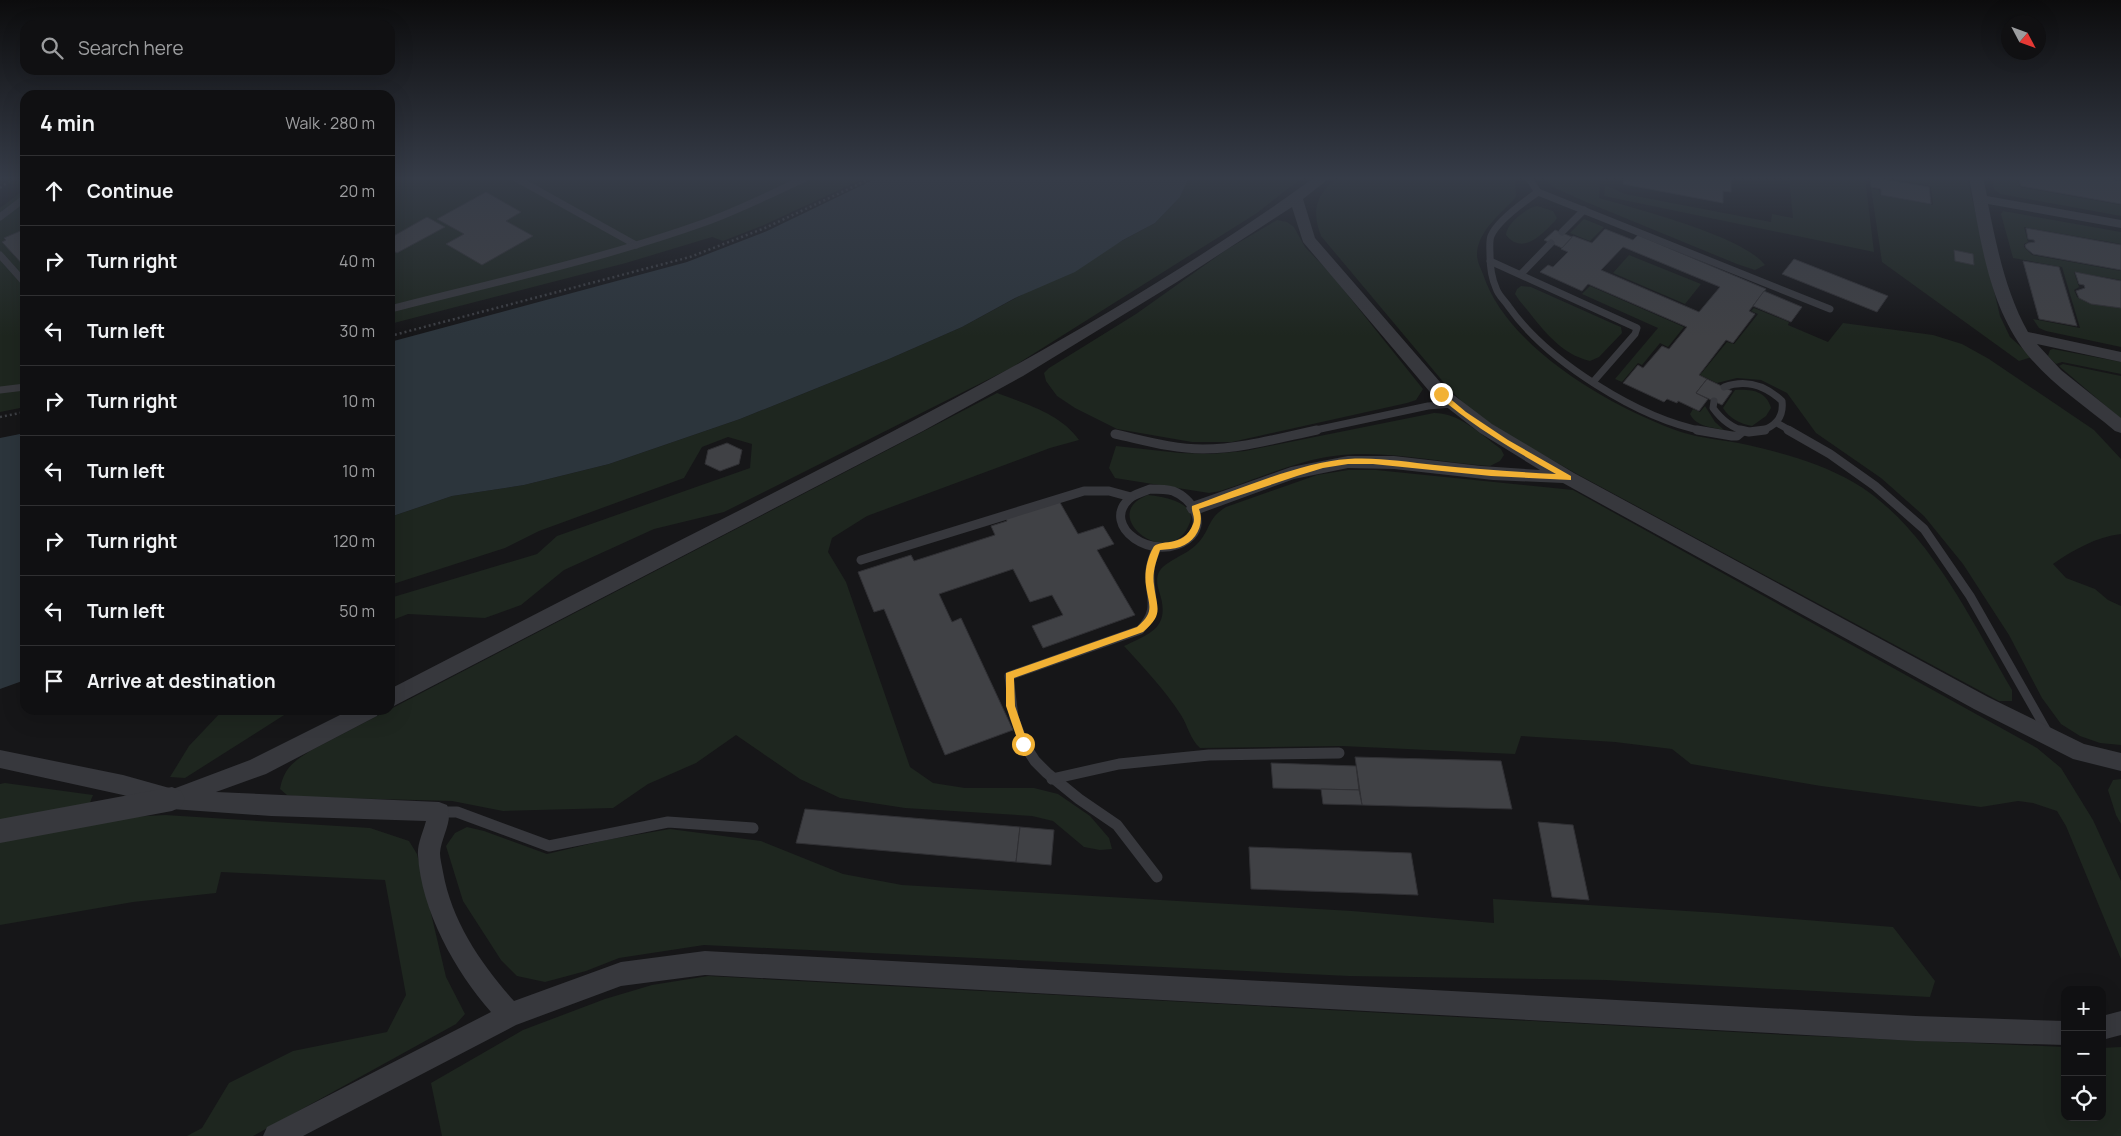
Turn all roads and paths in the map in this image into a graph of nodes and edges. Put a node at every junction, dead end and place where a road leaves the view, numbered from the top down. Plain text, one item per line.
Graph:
1 (611, 230) edge
2 (678, 230) edge
3 (760, 230) edge
4 (1246, 230) edge
5 (1305, 230) edge
6 (1496, 230) edge
7 (1634, 230) edge
8 (1988, 230) edge
9 (1551, 243) dead end
10 (636, 244) junction
11 (0, 255) edge
12 (1490, 261) junction
13 (1521, 274) junction
14 (20, 277) edge
15 (395, 308) edge
16 (1830, 309) dead end
17 (395, 335) edge
18 (2022, 336) junction
19 (2121, 357) edge
20 (1593, 382) junction
21 (1724, 387) dead end
22 (20, 388) edge
23 (0, 390) edge
24 (1714, 401) dead end
25 (1452, 404) junction
26 (20, 413) edge
27 (0, 417) edge
28 (1777, 422) junction
29 (2121, 427) edge
30 (1743, 432) junction
31 (1115, 434) dead end
32 (1568, 478) junction
33 (1131, 496) junction
34 (1195, 508) junction
35 (1157, 547) junction
36 (861, 560) dead end
37 (395, 697) edge
38 (360, 715) edge
39 (2051, 738) junction
40 (1340, 753) dead end
41 (0, 759) edge
42 (2121, 762) edge
43 (1052, 779) junction
44 (172, 799) junction
45 (439, 812) junction
46 (753, 828) dead end
47 (0, 831) edge
48 (1156, 877) dead end
49 (510, 1015) junction
50 (2121, 1023) edge
51 (2106, 1027) edge
52 (2061, 1033) edge
53 (276, 1136) edge

1 - 10 lane
2 - 10 lane
3 - 17 path
4 - 37 street
5 - 25 street
6 - 12 lane
7 - 16 lane
8 - 18 street
9 - 13 lane
10 - 15 lane
11 - 14 lane
12 - 13 lane
12 - 20 lane
13 - 20 lane
18 - 19 street
18 - 29 street
20 - 30 lane
21 - 28 lane
22 - 23 lane
24 - 30 lane
25 - 31 lane
25 - 32 street
26 - 27 path
28 - 30 lane
28 - 39 lane
32 - 34 street
32 - 39 street
33 - 34 lane
33 - 35 lane
33 - 36 lane
34 - 35 lane
35 - 43 lane
38 - 44 street
39 - 42 street
40 - 43 lane
41 - 44 street
43 - 48 lane
44 - 45 street
44 - 47 street
45 - 46 lane
45 - 49 street
49 - 52 street
49 - 53 street
50 - 51 street

